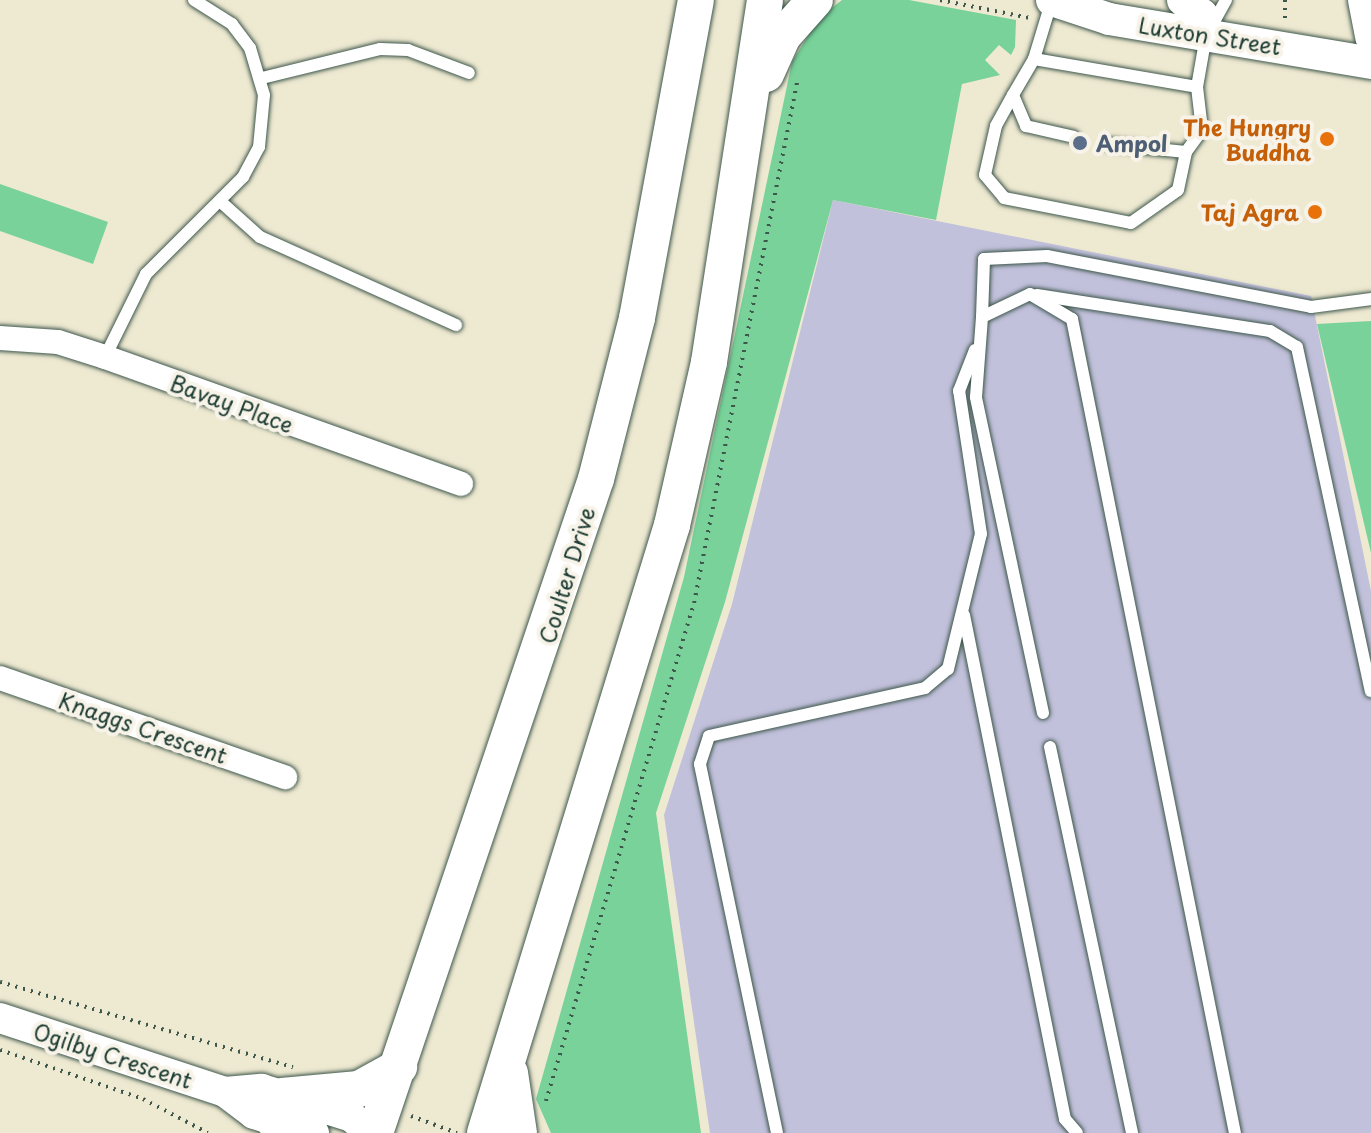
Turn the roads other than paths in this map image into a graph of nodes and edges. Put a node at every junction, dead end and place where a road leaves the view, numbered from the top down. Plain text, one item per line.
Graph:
1 (194, 0) edge
2 (680, 0) edge
3 (696, 0) edge
4 (765, 0) edge
5 (815, 0) edge
6 (1052, 0) edge
7 (1183, 0) edge
8 (1226, 0) edge
9 (1364, 0) edge
10 (1206, 36) junction
11 (1371, 37) edge
12 (1034, 59) junction
13 (1371, 63) edge
14 (469, 73) dead end
15 (262, 78) junction
16 (1197, 87) junction
17 (1013, 95) junction
18 (752, 106) junction
19 (1074, 137) dead end
20 (1108, 144) dead end
21 (671, 149) junction
22 (1186, 152) junction
23 (221, 202) junction
24 (1030, 294) junction
25 (1371, 299) edge
26 (982, 317) junction
27 (456, 325) dead end
28 (0, 338) edge
29 (978, 341) junction
30 (105, 357) junction
31 (461, 484) dead end
32 (964, 611) junction
33 (0, 678) edge
34 (1371, 691) edge
35 (1043, 713) dead end
36 (1050, 747) dead end
37 (285, 777) dead end
38 (0, 1018) edge
39 (509, 1059) junction
40 (399, 1067) junction
41 (280, 1116) edge
42 (314, 1133) edge
43 (369, 1133) edge
44 (375, 1133) edge
45 (485, 1133) edge
46 (519, 1133) edge
47 (777, 1133) edge
48 (1077, 1133) edge
49 (1132, 1133) edge
50 (1235, 1133) edge

1 - 15 lane
2 - 21 main road
3 - 21 main road, Coulter Drive
4 - 18 main road
5 - 18 main road
6 - 10 main road, Luxton Street
6 - 12 lane
7 - 10 main road
8 - 10 lane
9 - 11 main road
10 - 13 main road, Luxton Street
10 - 16 lane
12 - 16 lane
12 - 17 lane
14 - 15 lane
15 - 23 lane
16 - 22 lane
17 - 19 lane
17 - 22 lane
18 - 39 main road
20 - 22 lane
21 - 40 main road, Coulter Drive
23 - 27 lane
23 - 30 lane
24 - 26 lane
24 - 34 lane
24 - 50 lane
25 - 26 lane
26 - 29 lane
28 - 30 street, Bavay Place
29 - 32 lane
29 - 35 lane
30 - 31 street, Bavay Place
32 - 47 lane
32 - 48 lane
33 - 37 street, Knaggs Crescent
36 - 49 lane
38 - 41 street, Ogilby Crescent
39 - 45 main road
39 - 46 main road
40 - 41 main road
40 - 44 main road, Coulter Drive
41 - 42 street, Ogilby Crescent
41 - 43 street, Ogilby Crescent

